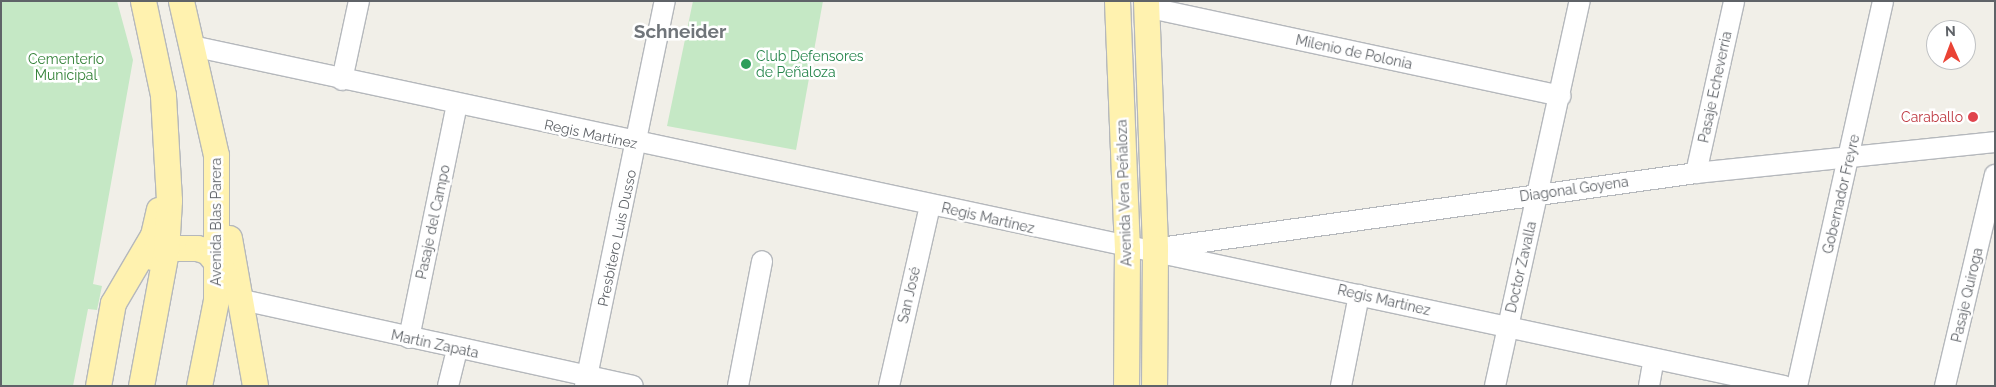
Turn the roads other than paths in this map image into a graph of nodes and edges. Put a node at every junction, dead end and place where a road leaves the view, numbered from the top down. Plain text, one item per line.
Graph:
1 (143, 1) edge
2 (181, 1) edge
3 (360, 1) edge
4 (665, 1) edge
5 (1117, 1) edge
6 (1580, 1) edge
7 (1734, 1) edge
8 (1883, 1) edge
9 (1146, 4) edge
10 (192, 46) junction
11 (342, 80) junction
12 (1561, 96) junction
13 (457, 105) junction
14 (167, 135) junction
15 (1995, 142) edge
16 (637, 144) junction
17 (1850, 154) junction
18 (216, 155) junction
19 (1696, 173) junction
20 (1995, 175) edge
21 (1537, 194) junction
22 (930, 205) junction
23 (1127, 247) junction
24 (1155, 248) junction
25 (166, 251) junction
26 (762, 261) dead end
27 (216, 262) junction
28 (132, 269) junction
29 (1359, 295) junction
30 (238, 300) junction
31 (1507, 328) junction
32 (408, 338) junction
33 (457, 349) junction
34 (1654, 359) junction
35 (252, 380) edge
36 (586, 381) edge
37 (1155, 383) edge
38 (98, 386) edge
39 (141, 386) edge
40 (199, 386) edge
41 (448, 386) edge
42 (633, 386) edge
43 (738, 386) edge
44 (889, 386) edge
45 (1126, 386) edge
46 (1341, 386) edge
47 (1494, 386) edge
48 (1648, 386) edge
49 (1784, 386) edge
50 (1797, 386) edge
51 (1945, 386) edge

1 - 14 main road
2 - 10 main road, Avenida Blas Parera
3 - 11 street
4 - 16 street, Presbítero Luis Dusso
5 - 23 main road, Avenida Vera Peñaloza
6 - 12 street, Doctor Zavalla
7 - 19 street, Pasaje Echeverria
8 - 17 street, Gobernador Freyre
9 - 12 street, Milenio de Polonia
9 - 24 main road, Avenida Vera Peñaloza
10 - 11 street, Regis Martínez
10 - 18 main road, Avenida Blas Parera
11 - 13 street, Regis Martínez
12 - 21 street, Doctor Zavalla
13 - 16 street, Regis Martínez
13 - 32 street, Pasaje del Campo
14 - 25 main road
14 - 28 main road
15 - 17 street, Diagonal Goyena
16 - 22 street, Regis Martínez
16 - 36 street, Presbítero Luis Dusso
17 - 19 street, Diagonal Goyena
17 - 50 street, Gobernador Freyre
18 - 27 main road, Avenida Blas Parera
18 - 30 main road
19 - 21 street, Diagonal Goyena
20 - 51 street, Pasaje Quiroga
21 - 24 street, Diagonal Goyena
21 - 31 street, Doctor Zavalla
22 - 23 street, Regis Martínez
22 - 44 street, San José
23 - 24 street, Regis Martínez
23 - 45 main road, Avenida Vera Peñaloza
24 - 29 street, Regis Martínez
24 - 37 main road, Avenida Vera Peñaloza
25 - 27 main road
25 - 28 main road
25 - 39 main road
26 - 43 street
27 - 30 main road
27 - 40 main road, Avenida Blas Parera
28 - 38 main road
29 - 31 street, Regis Martínez
29 - 46 street
30 - 32 street, Martín Zapata
30 - 35 main road
31 - 34 street, Regis Martínez
31 - 47 street, Doctor Zavalla
32 - 33 street, Martín Zapata
33 - 36 street, Martín Zapata
33 - 41 street
34 - 48 street
34 - 49 street, Regis Martínez
36 - 42 street, Martín Zapata

